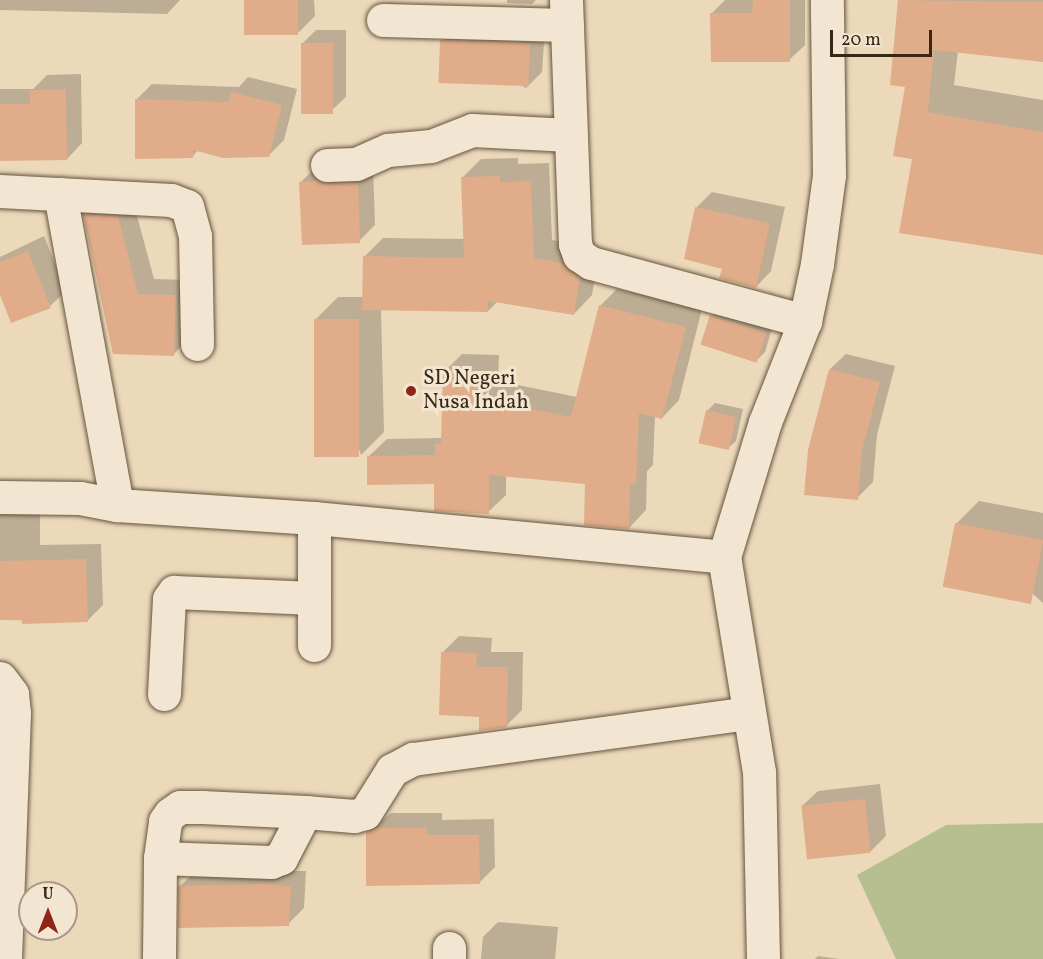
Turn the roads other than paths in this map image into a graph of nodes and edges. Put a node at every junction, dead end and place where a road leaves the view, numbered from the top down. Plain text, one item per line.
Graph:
1 (827, 0) edge
2 (567, 12) edge
3 (383, 20) dead end
4 (570, 135) junction
5 (327, 165) dead end
6 (0, 191) edge
7 (60, 194) junction
8 (805, 321) junction
9 (197, 344) dead end
10 (0, 497) edge
11 (117, 505) junction
12 (314, 518) junction
13 (724, 557) junction
14 (314, 598) junction
15 (314, 645) dead end
16 (0, 678) edge
17 (164, 694) dead end
18 (747, 712) junction
19 (305, 812) junction
20 (159, 858) junction
21 (5, 959) edge
22 (159, 959) edge
23 (763, 959) edge

1 - 8 street
2 - 3 street
2 - 4 street
4 - 5 street
4 - 8 street
6 - 7 street
7 - 9 street
7 - 11 street
8 - 13 street
10 - 11 street
11 - 12 street
12 - 13 street
12 - 14 street
13 - 18 street
14 - 15 street
14 - 17 street
16 - 21 street
18 - 19 street
18 - 23 street
19 - 20 street
19 - 20 street
20 - 22 street

